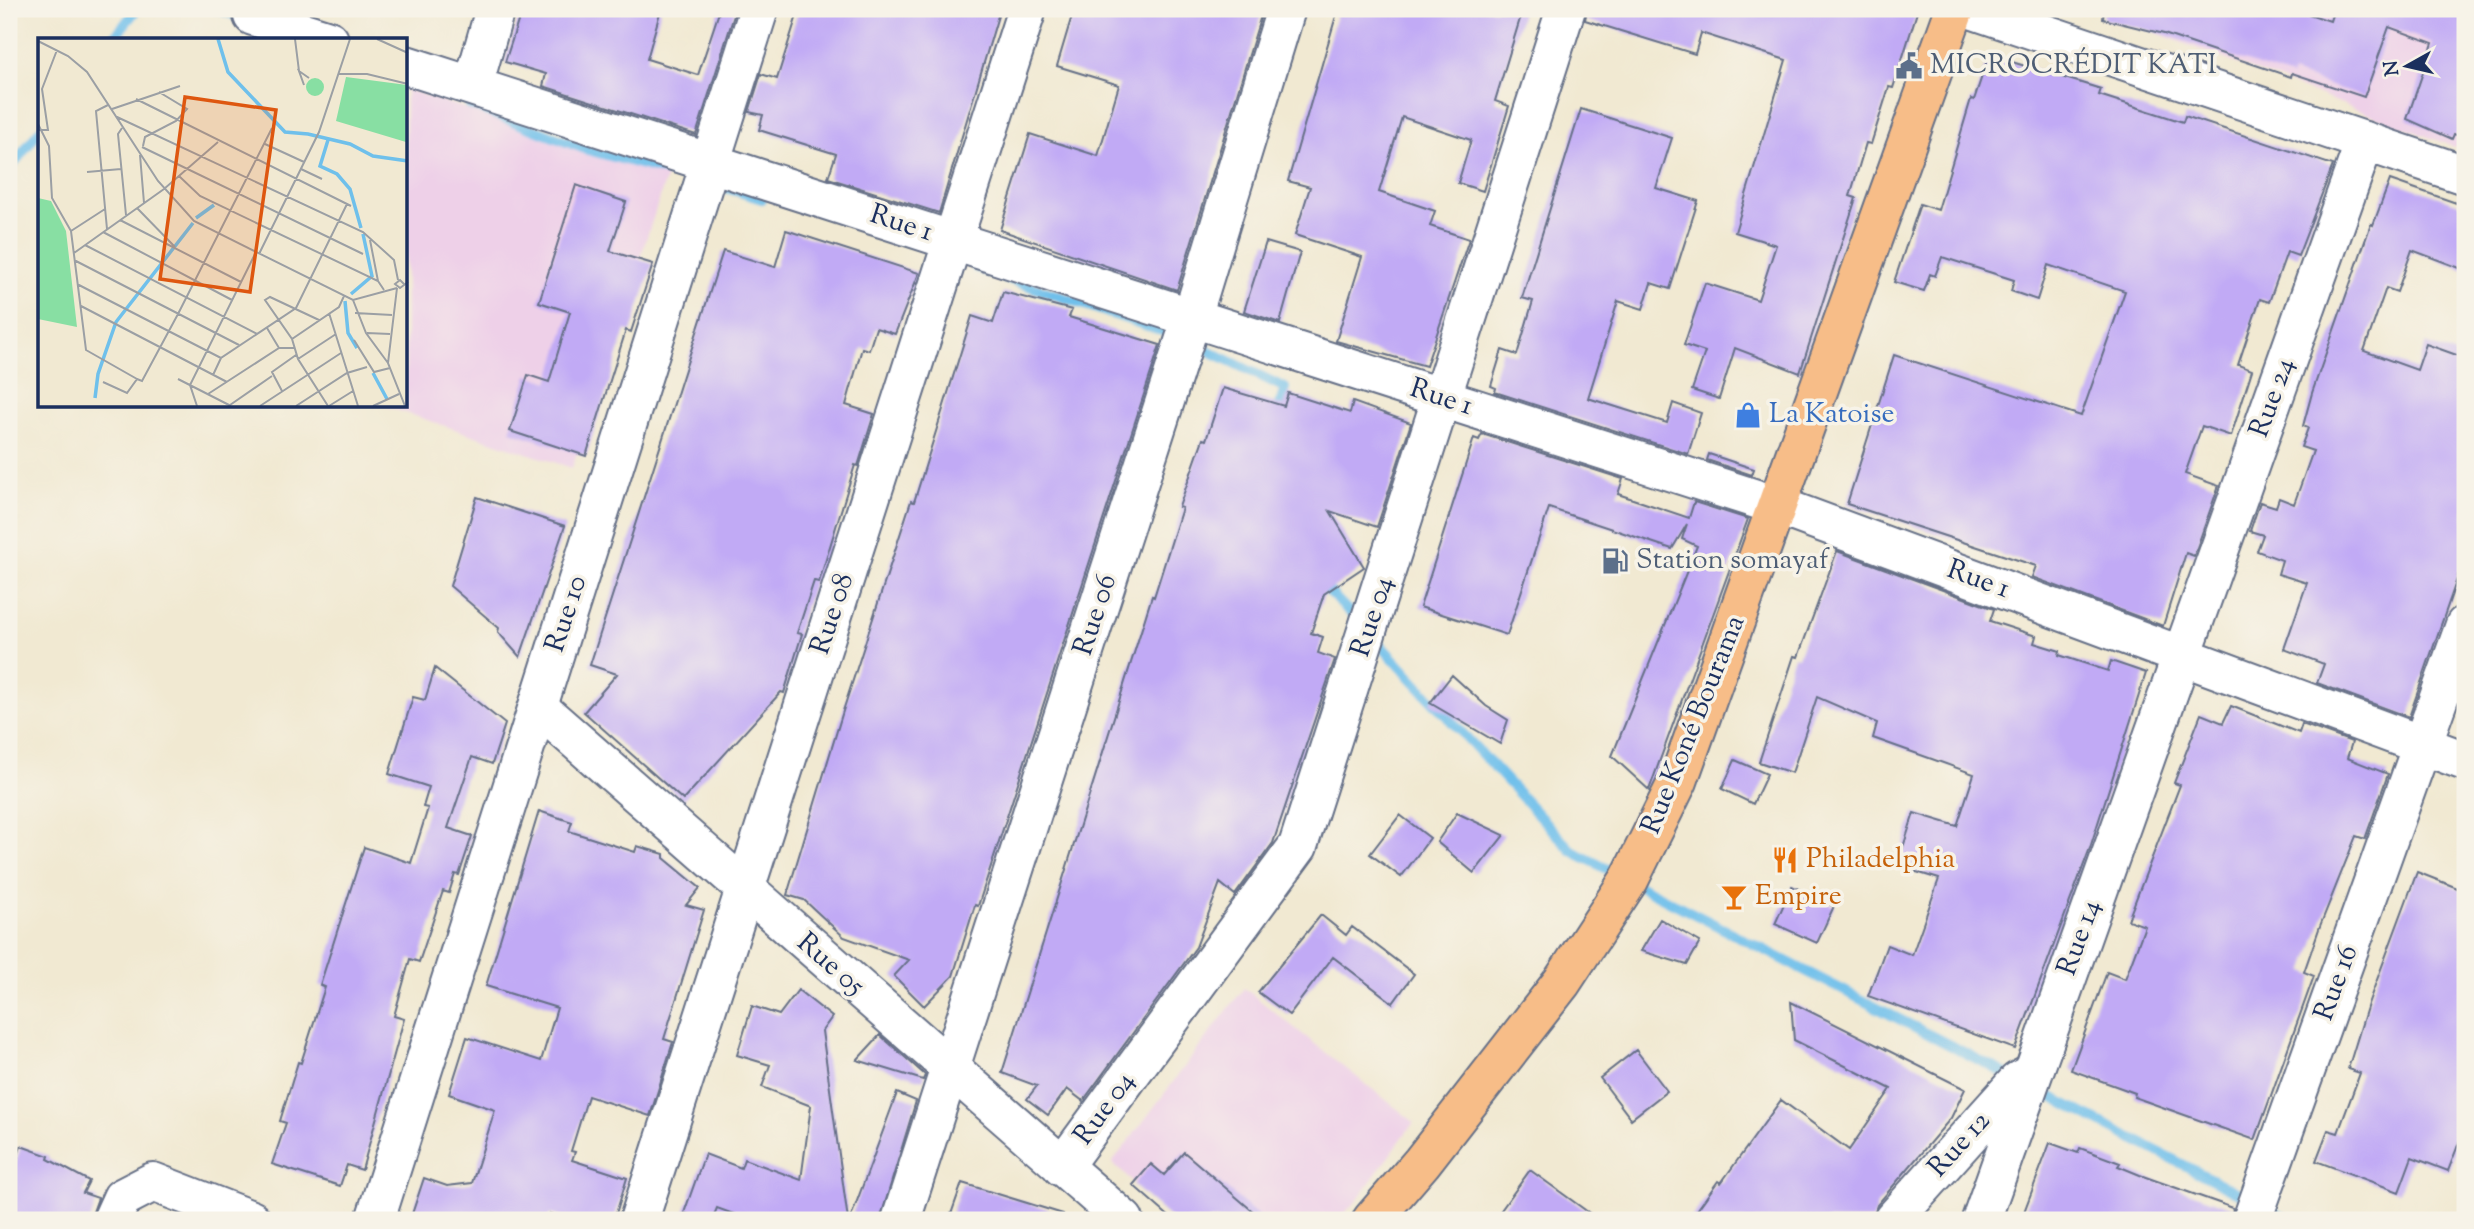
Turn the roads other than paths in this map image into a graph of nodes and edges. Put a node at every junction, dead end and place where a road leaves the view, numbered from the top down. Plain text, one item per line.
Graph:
1 (495, 9) edge
2 (760, 9) edge
3 (1027, 9) edge
4 (1286, 9) edge
5 (1566, 9) edge
6 (1955, 9) edge
7 (1971, 9) edge
8 (253, 16) dead end
9 (323, 38) edge
10 (408, 66) edge
11 (473, 86) junction
12 (2365, 141) junction
13 (710, 162) junction
14 (2465, 175) edge
15 (953, 241) junction
16 (1192, 317) junction
17 (1442, 399) junction
18 (1778, 506) junction
19 (2465, 625) edge
20 (2181, 656) junction
21 (538, 707) junction
22 (2422, 745) junction
23 (2465, 761) edge
24 (745, 891) junction
25 (949, 1069) junction
26 (2032, 1073) junction
27 (1062, 1167) junction
28 (112, 1220) edge
29 (251, 1220) edge
30 (374, 1220) edge
31 (639, 1220) edge
32 (901, 1220) edge
33 (1124, 1220) edge
34 (1372, 1220) edge
35 (1893, 1220) edge
36 (1981, 1220) edge
37 (2252, 1220) edge

1 - 11 street
2 - 13 street, Rue 10
3 - 15 street, Rue 08
4 - 16 street, Rue 06
5 - 17 street, Rue 04
6 - 18 highway, Rue Koné Bourama
7 - 12 street
8 - 9 street
10 - 11 street, Rue 1
11 - 13 street, Rue 1
12 - 14 street
12 - 20 street, Rue 24
13 - 15 street, Rue 1
13 - 21 street, Rue 10
15 - 16 street, Rue 1
15 - 24 street, Rue 08
16 - 17 street, Rue 1
16 - 25 street, Rue 06
17 - 18 street, Rue 1
17 - 27 street, Rue 04
18 - 20 street, Rue 1
18 - 34 highway, Rue Koné Bourama
19 - 22 street, Rue 16
20 - 22 street, Rue 1
20 - 26 street, Rue 14
21 - 24 street, Rue 05
21 - 30 street, Rue 10
22 - 23 street, Rue 1
22 - 37 street, Rue 16
24 - 25 street, Rue 05
24 - 31 street, Rue 08
25 - 27 street, Rue 05
25 - 32 street, Rue 06
26 - 35 street, Rue 12
26 - 36 street, Rue 14
27 - 33 street, Rue 05
28 - 29 street

